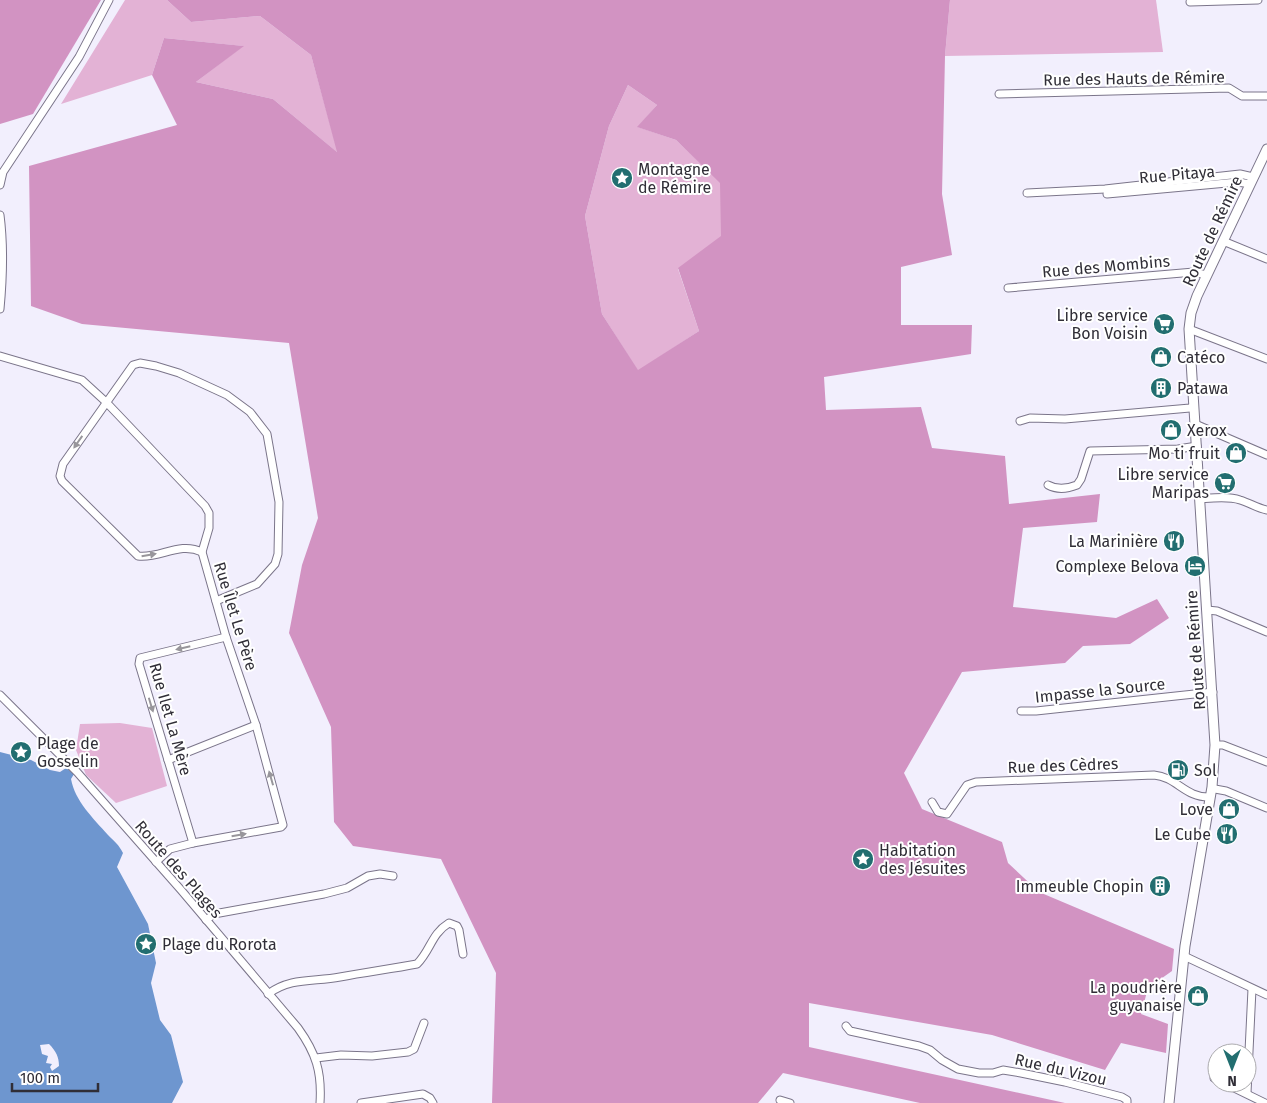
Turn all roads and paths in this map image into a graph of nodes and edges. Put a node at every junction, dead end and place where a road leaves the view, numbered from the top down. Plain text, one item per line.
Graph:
1 (108, 0) edge
2 (1258, 0) edge
3 (1190, 2) dead end
4 (999, 94) dead end
5 (1267, 96) edge
6 (1267, 149) edge
7 (0, 181) edge
8 (1252, 181) junction
9 (1027, 193) dead end
10 (1107, 194) dead end
11 (0, 215) edge
12 (1222, 241) junction
13 (1267, 259) edge
14 (1206, 275) junction
15 (1008, 288) dead end
16 (0, 309) edge
17 (1189, 329) junction
18 (0, 356) edge
19 (1267, 359) edge
20 (106, 402) junction
21 (1194, 406) junction
22 (1020, 421) dead end
23 (1195, 424) junction
24 (1197, 446) junction
25 (1267, 455) edge
26 (1048, 485) dead end
27 (1200, 499) junction
28 (1267, 510) edge
29 (202, 552) junction
30 (216, 601) junction
31 (1207, 610) junction
32 (1267, 632) edge
33 (226, 638) junction
34 (1213, 692) junction
35 (0, 695) edge
36 (1021, 711) dead end
37 (256, 725) junction
38 (1215, 745) junction
39 (168, 760) junction
40 (1267, 762) edge
41 (1212, 787) junction
42 (1210, 798) junction
43 (932, 802) dead end
44 (1267, 808) edge
45 (193, 843) junction
46 (156, 862) junction
47 (393, 876) dead end
48 (206, 920) junction
49 (463, 954) dead end
50 (1184, 956) junction
51 (1252, 989) junction
52 (268, 994) junction
53 (1267, 995) edge
54 (424, 1023) dead end
55 (846, 1026) dead end
56 (316, 1058) junction
57 (1247, 1094) joint
58 (780, 1100) dead end
59 (320, 1103) edge
60 (361, 1103) edge
61 (433, 1103) edge
62 (790, 1103) edge
63 (1127, 1103) edge
64 (1169, 1103) edge
65 (1265, 1103) edge

1 - 7 street
2 - 3 street
4 - 5 street, Rue des Hauts de Rémire
6 - 8 main road, Route de Rémire
8 - 9 street
8 - 10 street, Rue Pitaya
8 - 12 main road, Route de Rémire
11 - 16 street
12 - 13 street
12 - 14 main road, Route de Rémire
14 - 15 street, Rue des Mombins
14 - 17 main road, Route de Rémire
17 - 19 street
17 - 21 main road, Route de Rémire
18 - 20 street, Rue Îlet Le Père
20 - 29 street, Rue Îlet Le Père
20 -> 29 street
20 - 30 street
21 - 22 street
21 - 23 main road, Route de Rémire
23 - 24 main road, Route de Rémire
23 - 25 street
24 - 26 street
24 - 27 main road, Route de Rémire
27 - 28 street
27 - 31 main road, Route de Rémire
29 - 30 street, Rue Îlet Le Père
30 - 33 street, Rue Îlet Le Père
31 - 32 street
31 - 34 main road, Route de Rémire
33 - 37 street, Rue Îlet Le Père
33 -> 39 street, Rue Ilet La Mère
34 - 36 street, Impasse la Source
34 - 38 main road, Route de Rémire
35 - 46 street, Route des Plages
37 - 39 street
45 -> 37 street, Rue Îlet Le Père
38 - 40 street
38 - 41 main road, Route de Rémire
39 - 45 street, Rue Ilet La Mère
41 - 42 main road, Route de Rémire
41 - 44 street
42 - 43 street, Rue des Cèdres
42 - 50 main road, Route de Rémire
45 - 46 street, Rue Îlet Le Père
46 - 48 street, Route des Plages
47 - 48 street
48 - 52 street, Route des Plages
49 - 52 street
50 - 51 street
50 - 64 main road, Route de Rémire
51 - 53 street
51 - 57 street
52 - 56 street, Route des Plages
54 - 56 street
55 - 63 street, Rue du Vizou
56 - 59 street, Route des Plages
57 - 65 street
58 - 62 street
60 - 61 street

